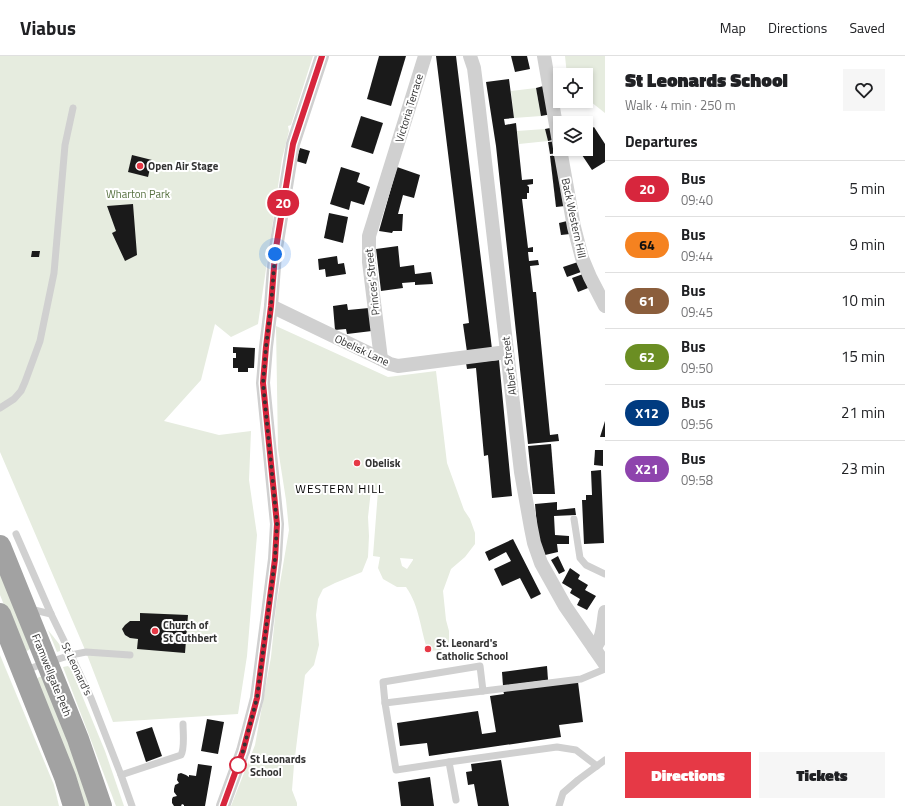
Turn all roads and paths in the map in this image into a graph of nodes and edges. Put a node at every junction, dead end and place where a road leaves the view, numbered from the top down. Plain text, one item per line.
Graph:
1 (322, 56) edge
2 (425, 56) edge
3 (470, 56) edge
4 (544, 56) edge
5 (73, 108) dead end
6 (554, 116) edge
7 (561, 156) edge
8 (393, 161) joint
9 (271, 306) junction
10 (605, 306) edge
11 (507, 352) junction
12 (381, 359) junction
13 (0, 408) edge
14 (574, 519) dead end
15 (8, 540) edge
16 (605, 574) edge
17 (25, 608) junction
18 (605, 612) edge
19 (0, 614) edge
20 (51, 614) junction
21 (71, 655) junction
22 (130, 655) dead end
23 (601, 660) edge
24 (47, 663) junction
25 (23, 671) junction
26 (483, 691) junction
27 (385, 703) junction
28 (183, 724) dead end
29 (605, 760) edge
30 (449, 762) junction
31 (597, 766) junction
32 (121, 775) junction
33 (456, 800) dead end
34 (74, 806) edge
35 (101, 806) edge
36 (132, 806) edge
37 (223, 806) edge
38 (559, 806) edge

1 - 9 street
2 - 8 street, Victoria Terrace
3 - 11 street, Albert Street
4 - 6 street, Back Western Hill
5 - 13 lane
7 - 10 street, Back Western Hill
8 - 12 street, Princes' Street
9 - 12 street, Obelisk Lane
9 - 37 street
11 - 12 street, Obelisk Lane
11 - 23 street, Albert Street
14 - 16 lane
15 - 17 highway, Framwellgate Peth
15 - 20 lane, St Leonard's
17 - 20 lane
17 - 24 highway, Framwellgate Peth
18 - 23 street
19 - 25 highway
20 - 21 lane, St Leonard's
21 - 22 lane
21 - 24 lane
21 - 32 lane, St Leonard's
23 - 26 lane
24 - 25 lane
24 - 35 highway, Framwellgate Peth
25 - 34 highway
26 - 27 lane
26 - 27 lane
27 - 30 lane
28 - 32 lane
29 - 31 lane
30 - 31 lane
30 - 33 lane
31 - 38 lane
32 - 36 lane, St Leonard's

